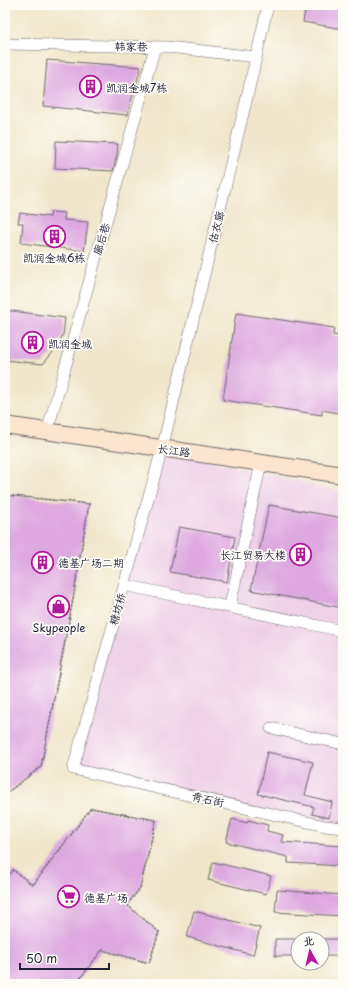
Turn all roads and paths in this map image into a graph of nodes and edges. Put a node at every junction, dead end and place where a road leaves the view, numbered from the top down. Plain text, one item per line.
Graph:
1 (268, 5) edge
2 (5, 44) edge
3 (155, 47) junction
4 (256, 57) junction
5 (5, 425) edge
6 (47, 432) junction
7 (162, 449) junction
8 (261, 463) junction
9 (343, 475) edge
10 (5, 495) edge
11 (124, 585) junction
12 (230, 606) junction
13 (343, 631) edge
14 (271, 728) dead end
15 (343, 744) edge
16 (73, 769) joint
17 (5, 794) edge
18 (343, 828) edge
19 (5, 880) edge
20 (76, 984) edge

1 - 4 street, 估衣廊
2 - 3 street, 韩家巷
3 - 4 street, 韩家巷
3 - 6 street, 廊后巷
4 - 7 street, 估衣廊
5 - 6 main road, 长江路
6 - 7 main road, 长江路
7 - 8 main road, 长江路
7 - 11 street, 糖坊桥
8 - 9 main road, 长江路
8 - 12 street
10 - 17 path
11 - 12 street
11 - 16 street, 糖坊桥
12 - 13 street
14 - 15 street
16 - 18 street, 青石街
19 - 20 path

